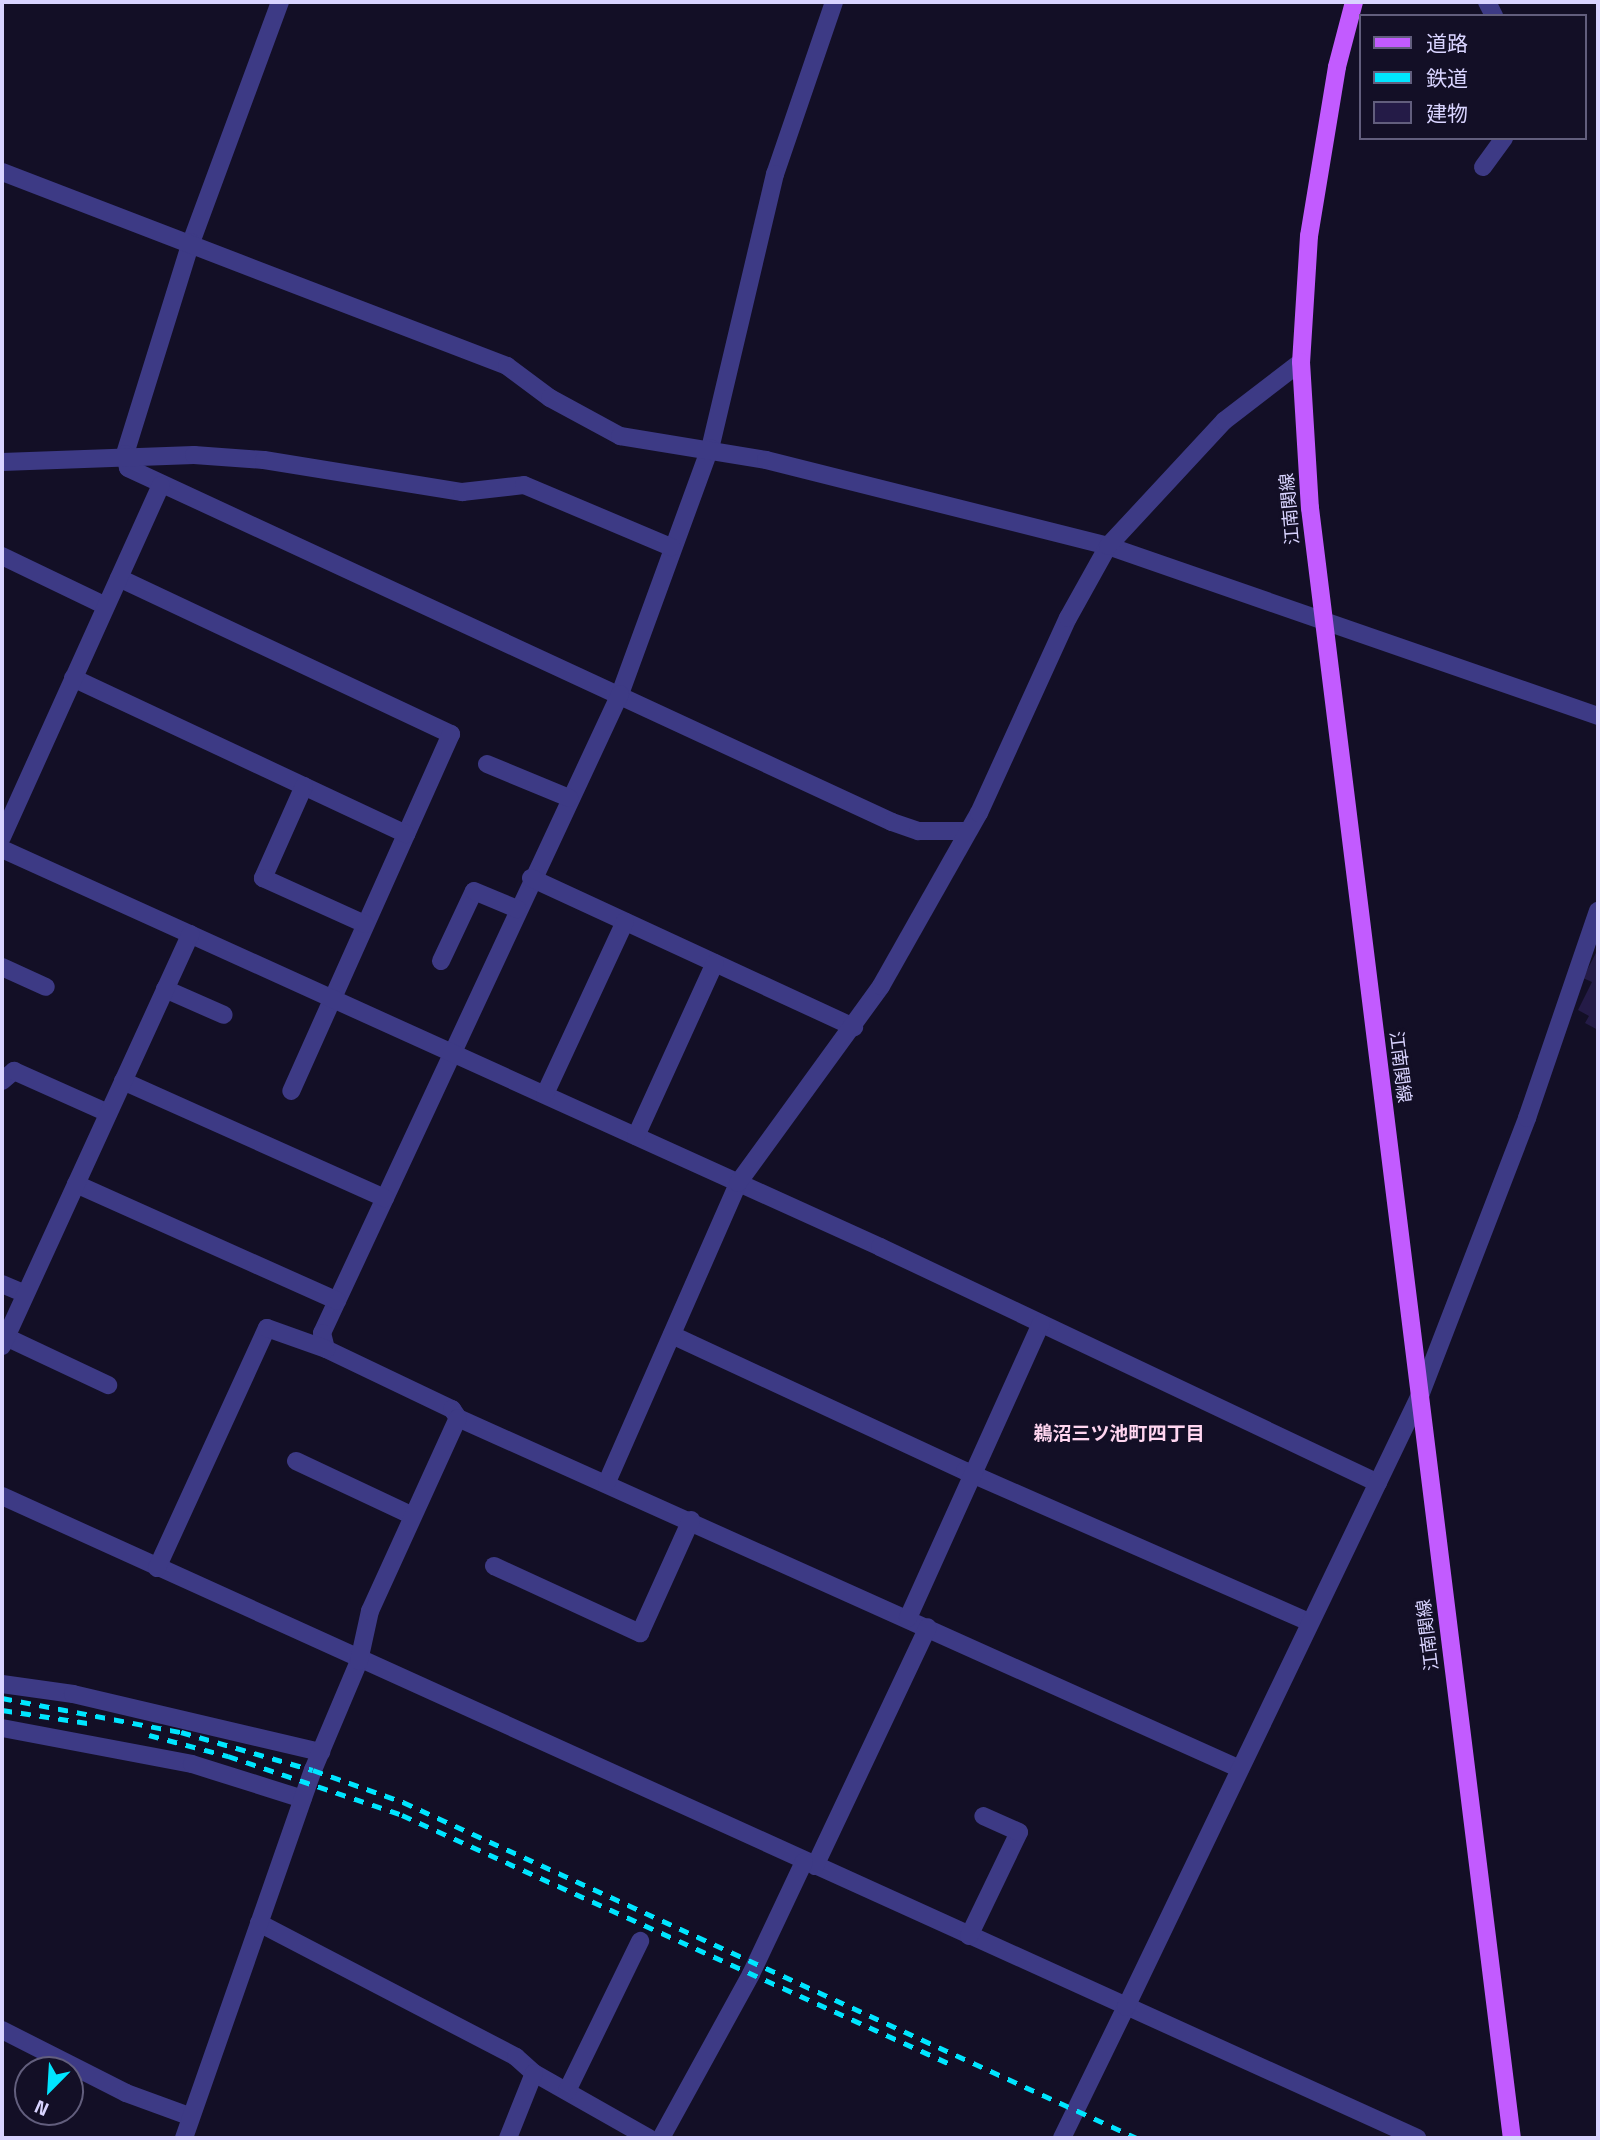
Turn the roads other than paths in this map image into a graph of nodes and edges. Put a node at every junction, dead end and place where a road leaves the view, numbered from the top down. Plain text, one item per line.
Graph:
1 (280, 2) edge
2 (834, 2) edge
3 (1354, 2) edge
4 (1503, 140) edge
5 (1483, 167) dead end
6 (2, 172) edge
7 (191, 242) junction
8 (1301, 362) junction
9 (710, 448) junction
10 (125, 454) junction
11 (2, 462) edge
12 (161, 485) junction
13 (1108, 546) junction
14 (671, 547) junction
15 (2, 556) edge
16 (118, 578) junction
17 (106, 606) junction
18 (1324, 620) junction
19 (74, 678) junction
20 (620, 694) junction
21 (1598, 716) edge
22 (487, 764) dead end
23 (304, 786) junction
24 (569, 798) junction
25 (968, 831) junction
26 (406, 834) junction
27 (2, 837) edge
28 (2, 849) edge
29 (531, 878) junction
30 (517, 909) junction
31 (1598, 911) edge
32 (625, 922) junction
33 (365, 925) junction
34 (191, 934) junction
35 (441, 961) dead end
36 (715, 963) junction
37 (2, 967) edge
38 (46, 987) dead end
39 (165, 989) junction
40 (332, 998) junction
41 (223, 1015) dead end
42 (854, 1027) junction
43 (452, 1051) junction
44 (2, 1081) edge
45 (123, 1081) junction
46 (291, 1091) dead end
47 (545, 1094) junction
48 (108, 1113) junction
49 (636, 1136) junction
50 (738, 1183) junction
51 (76, 1184) junction
52 (385, 1198) junction
53 (2, 1284) edge
54 (25, 1294) junction
55 (337, 1301) junction
56 (1041, 1324) junction
57 (672, 1335) junction
58 (4, 1341) edge
59 (327, 1349) junction
60 (108, 1385) dead end
61 (1421, 1393) junction
62 (458, 1418) junction
63 (296, 1461) dead end
64 (973, 1474) junction
65 (607, 1482) junction
66 (1378, 1483) junction
67 (2, 1496) edge
68 (413, 1516) junction
69 (691, 1520) junction
70 (494, 1566) dead end
71 (157, 1568) junction
72 (908, 1618) junction
73 (1309, 1622) junction
74 (928, 1627) junction
75 (359, 1661) junction
76 (2, 1684) edge
77 (2, 1728) edge
78 (321, 1752) junction
79 (1240, 1769) junction
80 (303, 1800) junction
81 (983, 1816) dead end
82 (810, 1864) junction
83 (258, 1923) junction
84 (969, 1936) junction
85 (640, 1941) dead end
86 (1126, 2007) junction
87 (2, 2030) edge
88 (534, 2073) junction
89 (567, 2091) junction
90 (189, 2116) junction
91 (184, 2138) edge
92 (508, 2138) edge
93 (649, 2138) edge
94 (661, 2138) edge
95 (1062, 2138) edge
96 (1417, 2138) edge
97 (1512, 2138) edge

1 - 7 street
2 - 9 street
3 - 8 main road, 江南関線
4 - 5 street
6 - 7 street
7 - 9 street
7 - 10 street
8 - 13 street
8 - 18 main road, 江南関線
9 - 13 street
9 - 14 street
10 - 11 street
10 - 12 street
10 - 14 street
12 - 16 street
12 - 20 street
13 - 18 street
13 - 25 street
14 - 20 street
15 - 17 street
16 - 17 street
16 - 26 street
17 - 19 street
18 - 21 street
18 - 61 main road, 江南関線
19 - 23 street
19 - 27 street
20 - 24 street
20 - 25 street
22 - 24 street
23 - 26 street
23 - 33 street
24 - 29 street
25 - 42 street
26 - 33 street
28 - 34 street
29 - 30 street
29 - 32 street
30 - 35 street
30 - 43 street
31 - 61 street
32 - 36 street
32 - 47 street
33 - 40 street
34 - 39 street
34 - 40 street
36 - 42 street
36 - 49 street
37 - 38 street
39 - 41 street
39 - 45 street
40 - 43 street
40 - 46 street
42 - 50 street
43 - 47 street
43 - 52 street
44 - 48 street
45 - 48 street
45 - 52 street
47 - 49 street
48 - 51 street
49 - 50 street
50 - 56 street
50 - 57 street
51 - 54 street
51 - 55 street
52 - 55 street
53 - 54 street
54 - 58 street
55 - 59 street
56 - 64 street
56 - 66 street
57 - 64 street
57 - 65 street
58 - 60 street
59 - 62 street
59 - 71 street
61 - 66 street
61 - 97 main road, 江南関線
62 - 65 street
62 - 68 street
63 - 68 street
64 - 72 street
64 - 73 street
65 - 69 street
66 - 73 street
67 - 71 street
68 - 75 street
69 - 70 street
69 - 72 street
71 - 75 street
72 - 74 street
73 - 79 street
74 - 79 street
74 - 82 street
75 - 78 street
75 - 82 street
76 - 78 street
77 - 80 street
78 - 80 street
79 - 86 street
80 - 83 street
81 - 84 street
82 - 84 street
82 - 94 street
83 - 88 street
83 - 90 street
84 - 86 street
85 - 89 street
86 - 95 street
86 - 96 street
87 - 90 street
88 - 89 street
88 - 92 street
89 - 93 street
90 - 91 street

